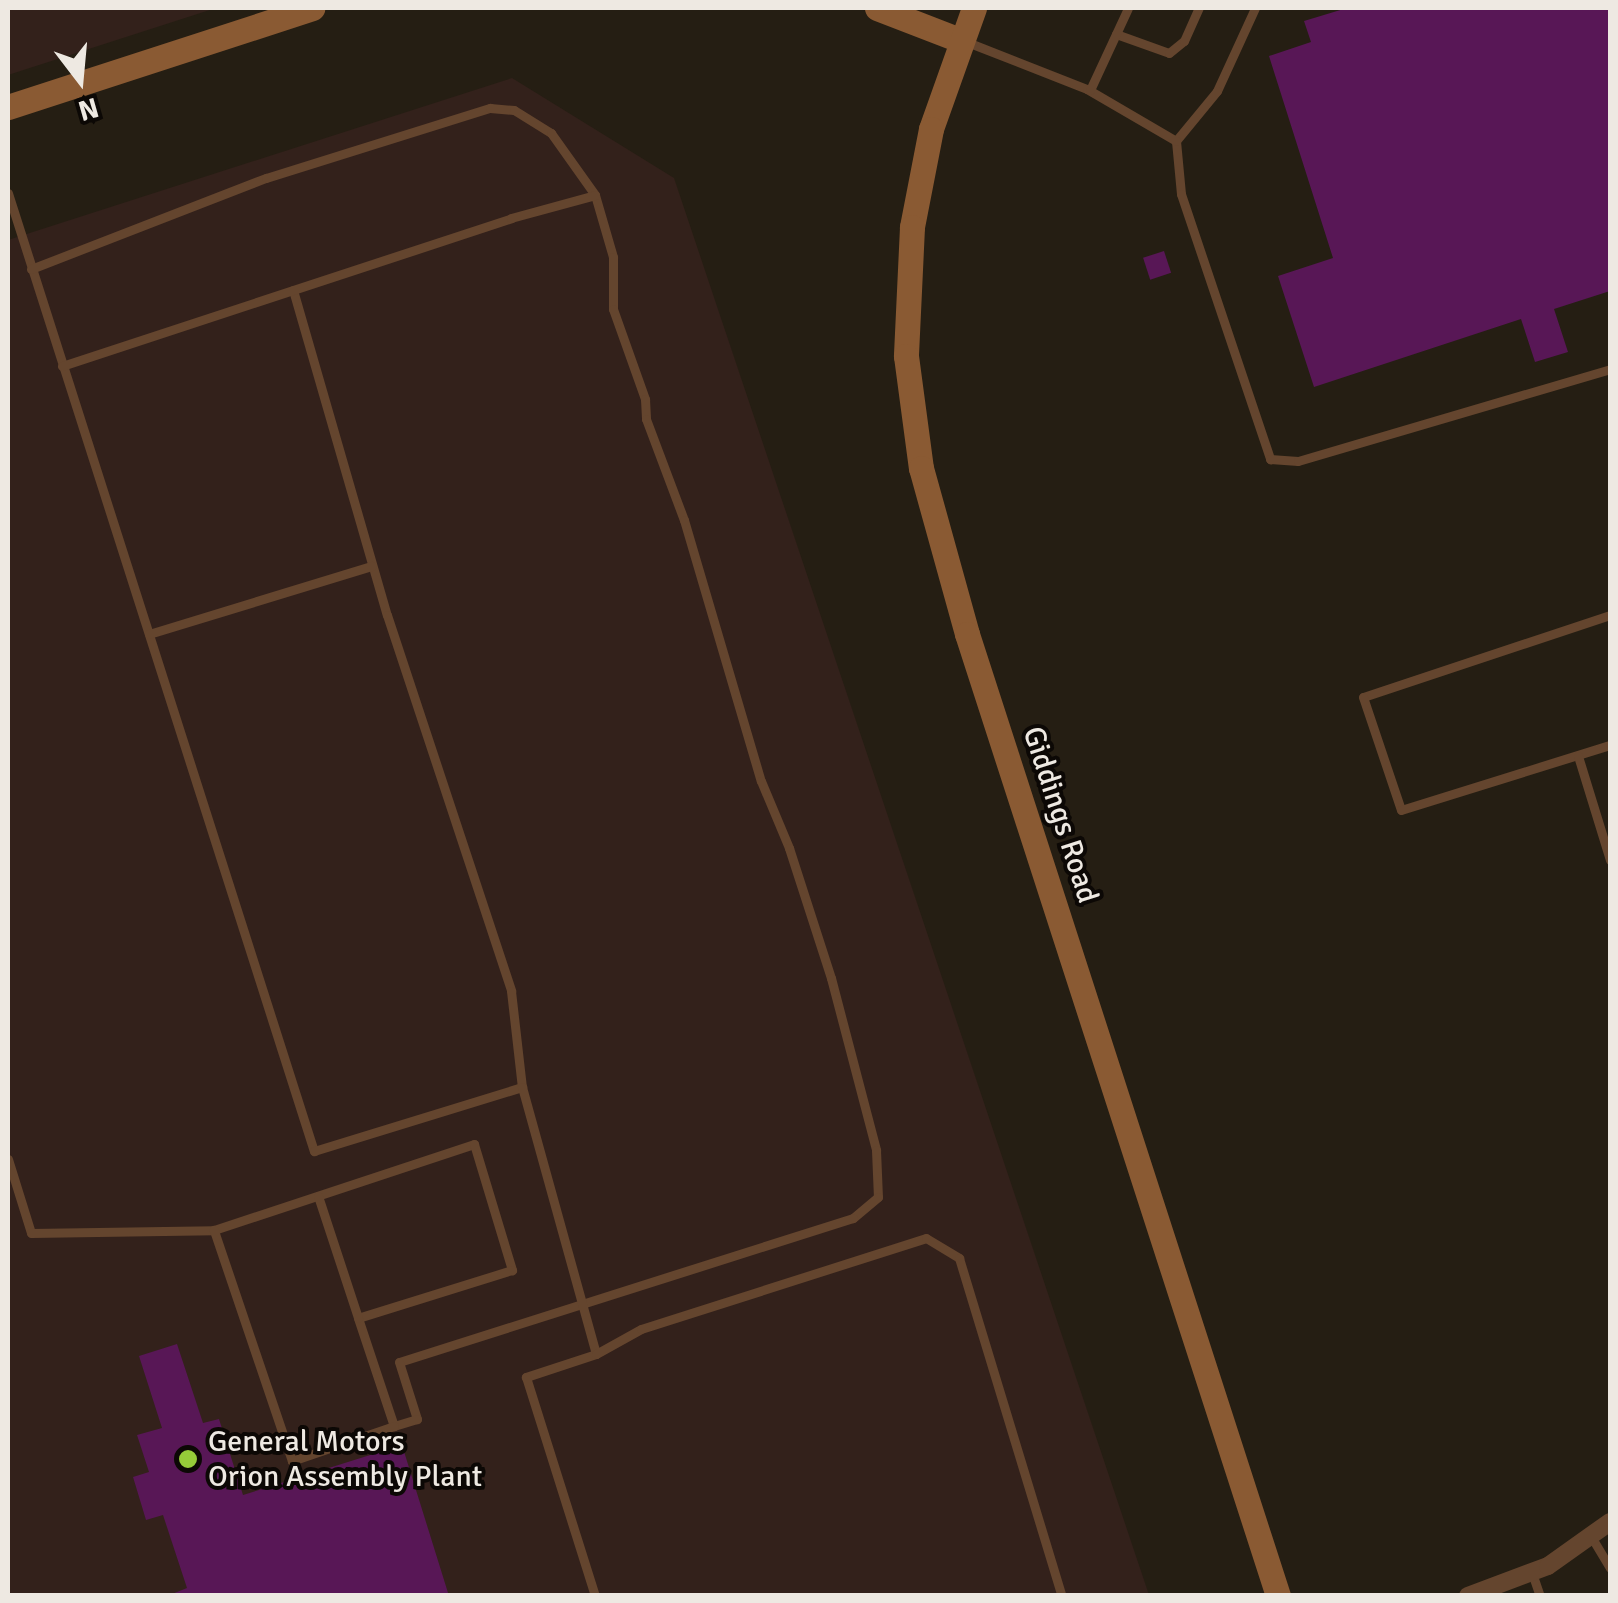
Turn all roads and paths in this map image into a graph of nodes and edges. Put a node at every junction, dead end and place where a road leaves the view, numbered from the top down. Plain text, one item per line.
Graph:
1 (312, 8) edge
2 (877, 8) edge
3 (974, 8) edge
4 (1128, 8) edge
5 (1199, 8) edge
6 (1255, 8) edge
7 (1116, 34) junction
8 (960, 40) junction
9 (1090, 90) junction
10 (8, 107) edge
11 (1176, 141) junction
12 (8, 193) edge
13 (595, 195) junction
14 (32, 269) junction
15 (293, 290) junction
16 (62, 366) junction
17 (1610, 370) edge
18 (372, 566) junction
19 (1610, 615) edge
20 (149, 634) junction
21 (1610, 745) edge
22 (1578, 756) junction
23 (1610, 860) edge
24 (522, 1086) junction
25 (8, 1160) edge
26 (318, 1196) junction
27 (214, 1230) junction
28 (581, 1302) junction
29 (358, 1318) junction
30 (596, 1354) junction
31 (394, 1426) junction
32 (1610, 1522) edge
33 (1592, 1538) junction
34 (1610, 1568) edge
35 (1532, 1573) junction
36 (596, 1596) edge
37 (1062, 1596) edge
38 (1278, 1596) edge
39 (1468, 1596) edge
40 (1540, 1596) edge

1 - 10 main road
2 - 8 main road
3 - 8 main road, Giddings Road
4 - 7 lane
5 - 7 lane
6 - 11 lane
7 - 9 lane
8 - 9 lane
8 - 38 main road, Giddings Road
9 - 11 lane
11 - 17 lane
12 - 14 lane
13 - 14 lane
13 - 15 lane
13 - 28 lane
14 - 16 lane
15 - 16 lane
15 - 18 lane
16 - 20 lane
18 - 20 lane
18 - 24 lane
19 - 22 lane
20 - 24 lane
21 - 22 lane
22 - 23 lane
24 - 28 lane
25 - 27 lane
26 - 27 lane
26 - 29 lane
26 - 29 lane
27 - 31 lane
28 - 30 lane
28 - 31 lane
29 - 31 lane
30 - 36 lane
30 - 37 lane
32 - 33 street
33 - 34 lane
33 - 35 street
35 - 39 street
35 - 40 lane

